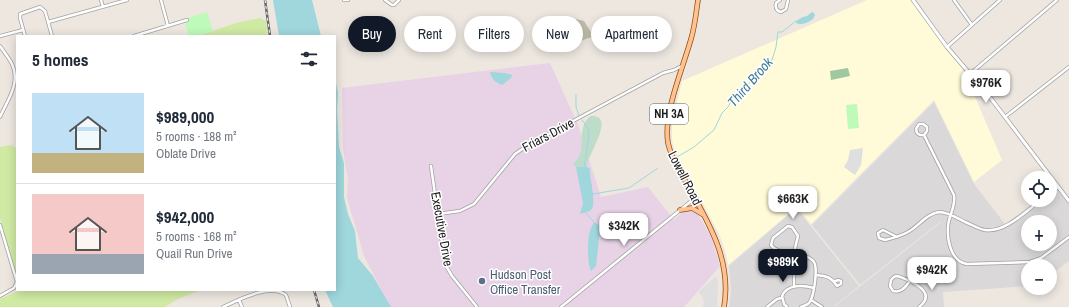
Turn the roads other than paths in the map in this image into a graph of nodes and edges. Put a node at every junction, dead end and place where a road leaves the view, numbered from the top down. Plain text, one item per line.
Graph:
1 (101, 0) edge
2 (127, 0) edge
3 (161, 0) edge
4 (344, 0) edge
5 (348, 0) edge
6 (385, 0) edge
7 (399, 0) edge
8 (698, 0) edge
9 (780, 0) edge
10 (788, 0) edge
11 (913, 0) edge
12 (954, 0) edge
13 (1000, 0) edge
14 (1057, 0) edge
15 (103, 7) junction
16 (187, 20) dead end
17 (48, 22) junction
18 (972, 25) junction
19 (168, 26) junction
20 (23, 30) junction
21 (25, 35) edge
22 (52, 35) edge
23 (137, 35) edge
24 (0, 36) edge
25 (0, 46) edge
26 (947, 47) junction
27 (683, 65) junction
28 (1069, 67) edge
29 (674, 70) junction
30 (16, 71) edge
31 (680, 74) junction
32 (970, 74) junction
33 (0, 117) edge
34 (1005, 117) junction
35 (924, 135) junction
36 (432, 166) dead end
37 (1058, 187) joint
38 (695, 198) junction
39 (1069, 201) edge
40 (1032, 207) edge
41 (680, 210) junction
42 (438, 214) junction
43 (704, 215) junction
44 (951, 215) junction
45 (0, 225) edge
46 (897, 237) junction
47 (1069, 237) edge
48 (794, 252) junction
49 (794, 256) junction
50 (816, 275) junction
51 (835, 281) dead end
52 (910, 281) junction
53 (16, 285) edge
54 (794, 286) junction
55 (814, 288) junction
56 (0, 296) edge
57 (782, 298) junction
58 (239, 300) junction
59 (811, 300) junction
60 (223, 307) edge
61 (242, 307) edge
62 (290, 307) edge
63 (477, 307) edge
64 (562, 307) edge
65 (724, 307) edge
66 (767, 307) edge
67 (787, 307) edge
68 (801, 307) edge
69 (822, 307) edge
70 (919, 307) edge

1 - 15 street
2 - 15 street
3 - 19 street
4 - 5 street
6 - 7 street
8 - 27 main road, Lowell Road / NH 3A
9 - 10 street
11 - 26 street
12 - 18 street
13 - 18 street
14 - 32 street
15 - 17 street
16 - 19 street
17 - 20 street
17 - 22 street
18 - 26 street
19 - 23 street
20 - 21 street
20 - 24 street
25 - 30 street
26 - 32 street
27 - 29 street, Friars Drive
27 - 31 main road, Lowell Road / NH 3A
28 - 34 street
29 - 31 street
29 - 42 street, Friars Drive
30 - 33 street
31 - 38 main road, Lowell Road / NH 3A
32 - 34 street
34 - 37 street
35 - 35 street
35 - 44 street
36 - 42 street, Executive Drive
37 - 39 street
38 - 41 street
38 - 43 main road, Lowell Road / NH 3A
40 - 44 street
41 - 43 main road
41 - 64 street
42 - 63 street, Executive Drive
43 - 65 main road, Lowell Road / NH 3A
44 - 46 street
44 - 47 street
45 - 53 street
46 - 46 street
48 - 48 street
48 - 49 street
49 - 50 street
49 - 54 street
50 - 51 street
50 - 55 street
52 - 52 street
52 - 70 street
53 - 56 street
54 - 55 street
54 - 57 street
55 - 59 street
57 - 66 street
57 - 67 street
58 - 60 street
58 - 61 street
58 - 62 street
59 - 68 street
59 - 69 street

